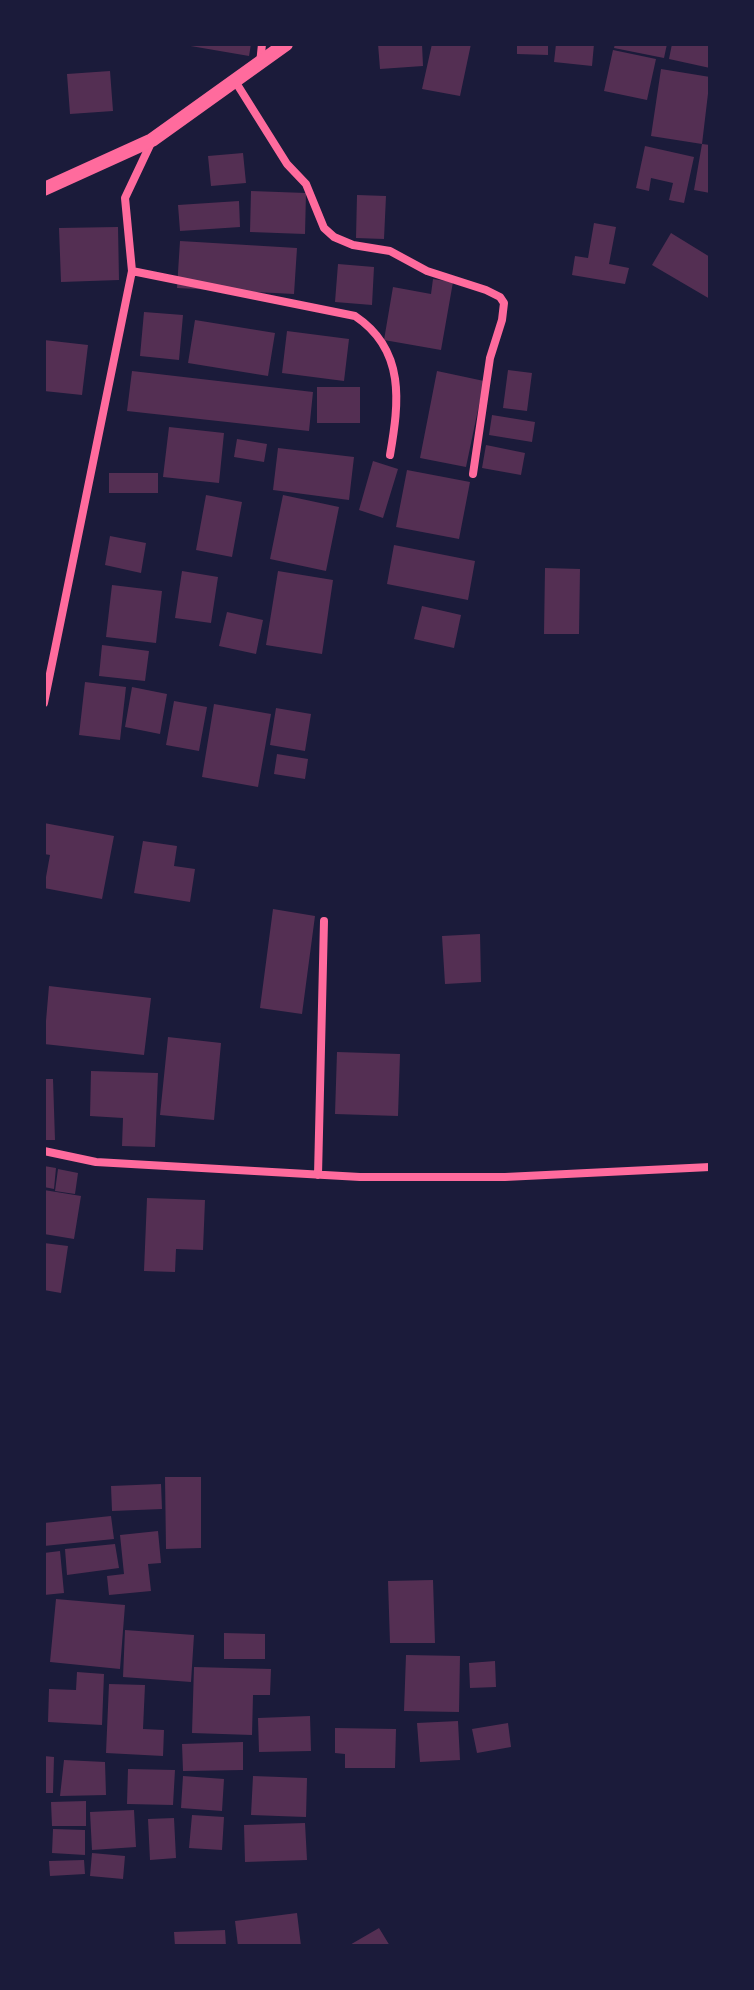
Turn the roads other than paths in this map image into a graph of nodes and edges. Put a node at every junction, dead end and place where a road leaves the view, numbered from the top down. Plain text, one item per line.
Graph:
1 (262, 44) edge
2 (286, 44) edge
3 (260, 65) junction
4 (235, 81) junction
5 (152, 140) junction
6 (44, 189) edge
7 (132, 271) junction
8 (390, 455) dead end
9 (473, 474) dead end
10 (44, 703) edge
11 (324, 921) dead end
12 (44, 1151) edge
13 (710, 1167) edge
14 (318, 1175) junction

1 - 3 street
2 - 3 street
3 - 4 street
4 - 5 street
4 - 9 street
5 - 6 street
5 - 7 street
7 - 8 street
7 - 10 street
11 - 14 street
12 - 14 street
13 - 14 street

